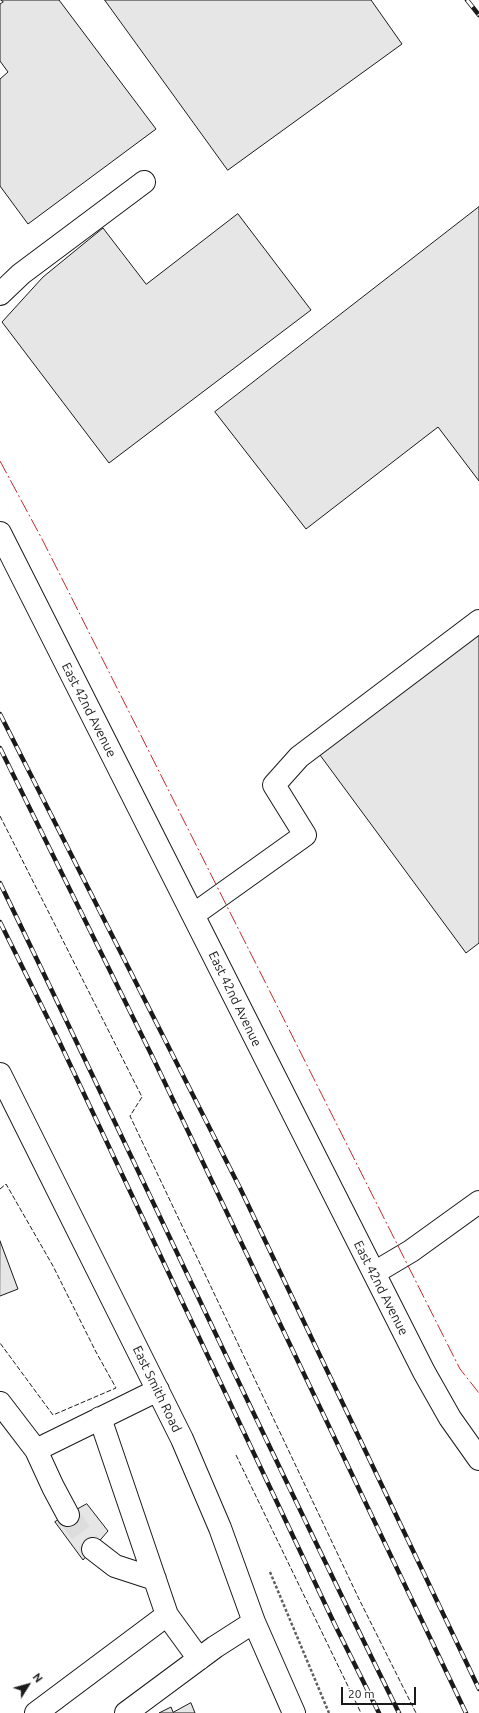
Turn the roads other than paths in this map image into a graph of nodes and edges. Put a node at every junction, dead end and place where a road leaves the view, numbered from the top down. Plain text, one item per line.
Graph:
1 (144, 182) dead end
2 (0, 294) edge
3 (0, 533) edge
4 (479, 621) edge
5 (193, 915) junction
6 (0, 1074) edge
7 (479, 1202) edge
8 (374, 1273) junction
9 (158, 1390) junction
10 (0, 1403) edge
11 (100, 1418) junction
12 (36, 1450) junction
13 (476, 1451) edge
14 (68, 1515) tunnel mouth
15 (93, 1549) tunnel mouth
16 (155, 1579) junction
17 (167, 1614) junction
18 (254, 1622) junction
19 (199, 1659) junction
20 (36, 1713) edge
21 (126, 1713) edge
22 (294, 1713) edge

1 - 2 street
3 - 5 street, East 42nd Avenue
4 - 5 street
5 - 8 street, East 42nd Avenue
6 - 9 street, East Smith Road
7 - 8 street
8 - 13 street, East 42nd Avenue
9 - 11 street
9 - 18 street, East Smith Road
10 - 12 street
11 - 12 street
11 - 16 street
12 - 14 street
15 - 16 street
16 - 17 street
17 - 19 street
17 - 20 street
18 - 19 street
18 - 22 street, East Smith Road
19 - 21 street

